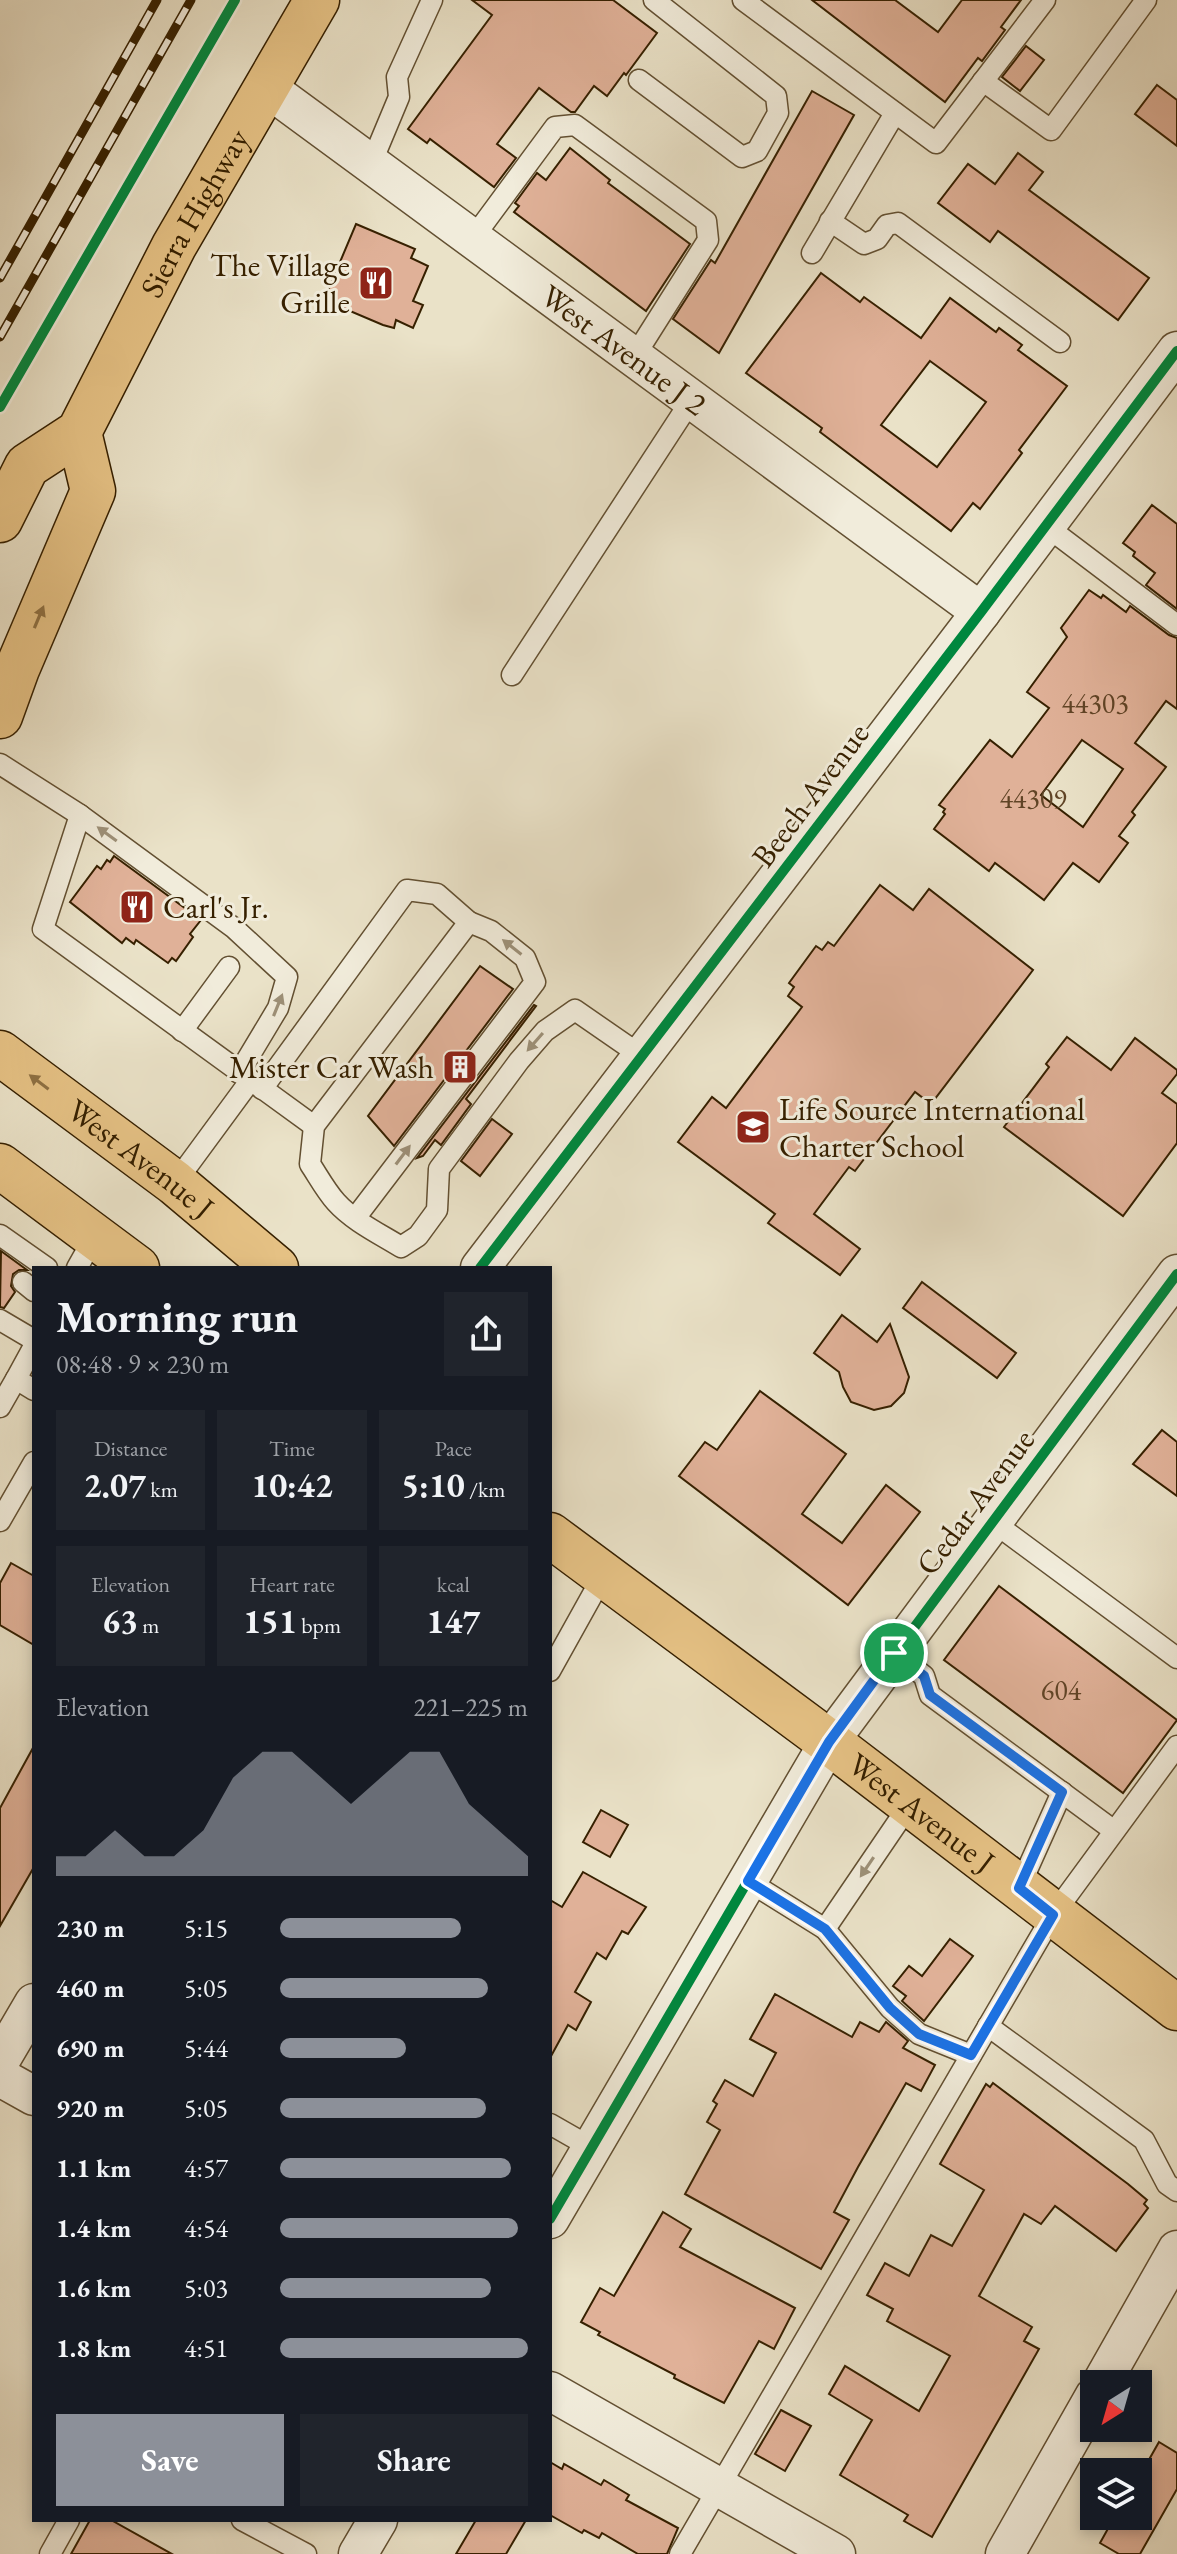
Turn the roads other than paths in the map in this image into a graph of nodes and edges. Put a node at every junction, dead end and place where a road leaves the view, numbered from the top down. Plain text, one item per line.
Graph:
1 (317, 0) edge
2 (432, 0) edge
3 (654, 0) edge
4 (743, 0) edge
5 (1045, 0) edge
6 (1146, 0) edge
7 (639, 80) dead end
8 (983, 81) junction
9 (266, 87) junction
10 (895, 113) junction
11 (371, 164) junction
12 (830, 221) junction
13 (473, 238) junction
14 (812, 253) dead end
15 (1060, 342) dead end
16 (1177, 351) edge
17 (634, 357) junction
18 (692, 399) junction
19 (79, 432) junction
20 (0, 520) edge
21 (1046, 526) junction
22 (981, 612) junction
23 (1177, 625) edge
24 (512, 675) dead end
25 (0, 716) edge
26 (0, 764) edge
27 (80, 815) junction
28 (469, 922) junction
29 (229, 967) dead end
30 (182, 1031) junction
31 (0, 1053) edge
32 (643, 1057) junction
33 (250, 1081) junction
34 (314, 1126) junction
35 (4, 1176) edge
36 (175, 1183) junction
37 (356, 1217) junction
38 (0, 1235) edge
39 (86, 1252) edge
40 (44, 1266) edge
41 (131, 1266) edge
42 (274, 1266) edge
43 (482, 1266) edge
44 (1177, 1274) edge
45 (0, 1320) edge
46 (32, 1342) edge
47 (32, 1347) edge
48 (16, 1379) junction
49 (32, 1389) edge
50 (0, 1407) edge
51 (32, 1465) edge
52 (0, 1521) edge
53 (993, 1522) junction
54 (555, 1549) edge
55 (604, 1574) junction
56 (557, 1643) edge
57 (894, 1653) junction
58 (1177, 1658) edge
59 (552, 1663) edge
60 (829, 1742) junction
61 (1177, 1746) edge
62 (1062, 1792) junction
63 (910, 1804) junction
64 (1113, 1830) junction
65 (748, 1881) junction
66 (1019, 1888) junction
67 (1053, 1915) junction
68 (825, 1929) junction
69 (32, 2006) edge
70 (1177, 2008) edge
71 (988, 2026) junction
72 (971, 2055) junction
73 (0, 2061) edge
74 (0, 2077) edge
75 (32, 2095) edge
76 (552, 2125) edge
77 (592, 2148) junction
78 (1177, 2191) edge
79 (552, 2216) edge
80 (1177, 2250) edge
81 (1109, 2370) edge
82 (552, 2392) edge
83 (1080, 2422) edge
84 (718, 2487) junction
85 (68, 2522) edge
86 (246, 2522) edge
87 (288, 2522) edge
88 (377, 2522) edge
89 (278, 2539) junction
90 (50, 2554) edge
91 (306, 2554) edge
92 (358, 2554) edge
93 (680, 2554) edge
94 (836, 2554) edge
95 (1005, 2554) edge

1 - 9 main road, Sierra Highway
2 - 11 lane
3 - 7 lane
4 - 10 lane
5 - 8 lane
6 - 8 lane
8 - 10 lane
9 - 11 street, West Avenue J 2
9 - 19 main road, Sierra Highway
10 - 12 lane
11 - 13 street, West Avenue J 2
12 - 14 lane
12 - 15 lane
13 - 17 street, West Avenue J 2
13 - 17 lane
16 - 21 street, Beech Avenue
17 - 18 street, West Avenue J 2
18 - 22 street, West Avenue J 2
18 - 24 lane
19 - 20 main road, Sierra Highway
25 -> 19 main road
21 - 22 street, Beech Avenue
21 - 23 lane
22 - 32 street, Beech Avenue
26 - 27 lane
27 - 30 lane
33 -> 27 lane
28 - 33 lane
28 - 34 lane
37 -> 28 lane
29 - 30 lane
30 - 33 lane
36 -> 31 main road, West Avenue J
32 -> 37 lane
32 - 43 street, Beech Avenue
33 - 34 lane
33 - 36 lane
34 - 37 lane
35 - 39 main road
36 - 42 main road, West Avenue J
38 - 40 lane
39 - 41 main road
44 - 53 street, Cedar Avenue
45 - 46 lane
47 - 48 lane
48 - 49 lane
48 - 50 lane
51 - 52 lane
53 - 57 street, Cedar Avenue
53 - 58 lane
54 - 55 main road, West Avenue J
55 - 56 lane
55 - 60 main road, West Avenue J
56 - 59 lane
57 - 60 street, Cedar Avenue
57 - 62 lane
60 - 63 main road, West Avenue J
60 - 65 street, Cedar Avenue
61 - 64 lane
62 - 64 lane
62 - 66 lane
63 - 66 main road, West Avenue J
63 -> 68 lane
64 - 67 lane
65 - 68 lane
65 - 77 street, Cedar Avenue
66 - 67 main road, West Avenue J
67 - 70 main road, West Avenue J
67 - 71 lane
68 - 72 lane
69 - 73 street
71 - 72 lane
71 - 78 lane
72 - 84 lane
74 - 75 street
76 - 77 lane
77 - 79 street, Cedar Avenue
80 - 81 street
82 - 84 street
83 - 95 street
84 - 93 lane
84 - 94 street
85 - 90 lane
86 - 89 lane
87 - 89 lane
88 - 92 street
89 - 91 lane

